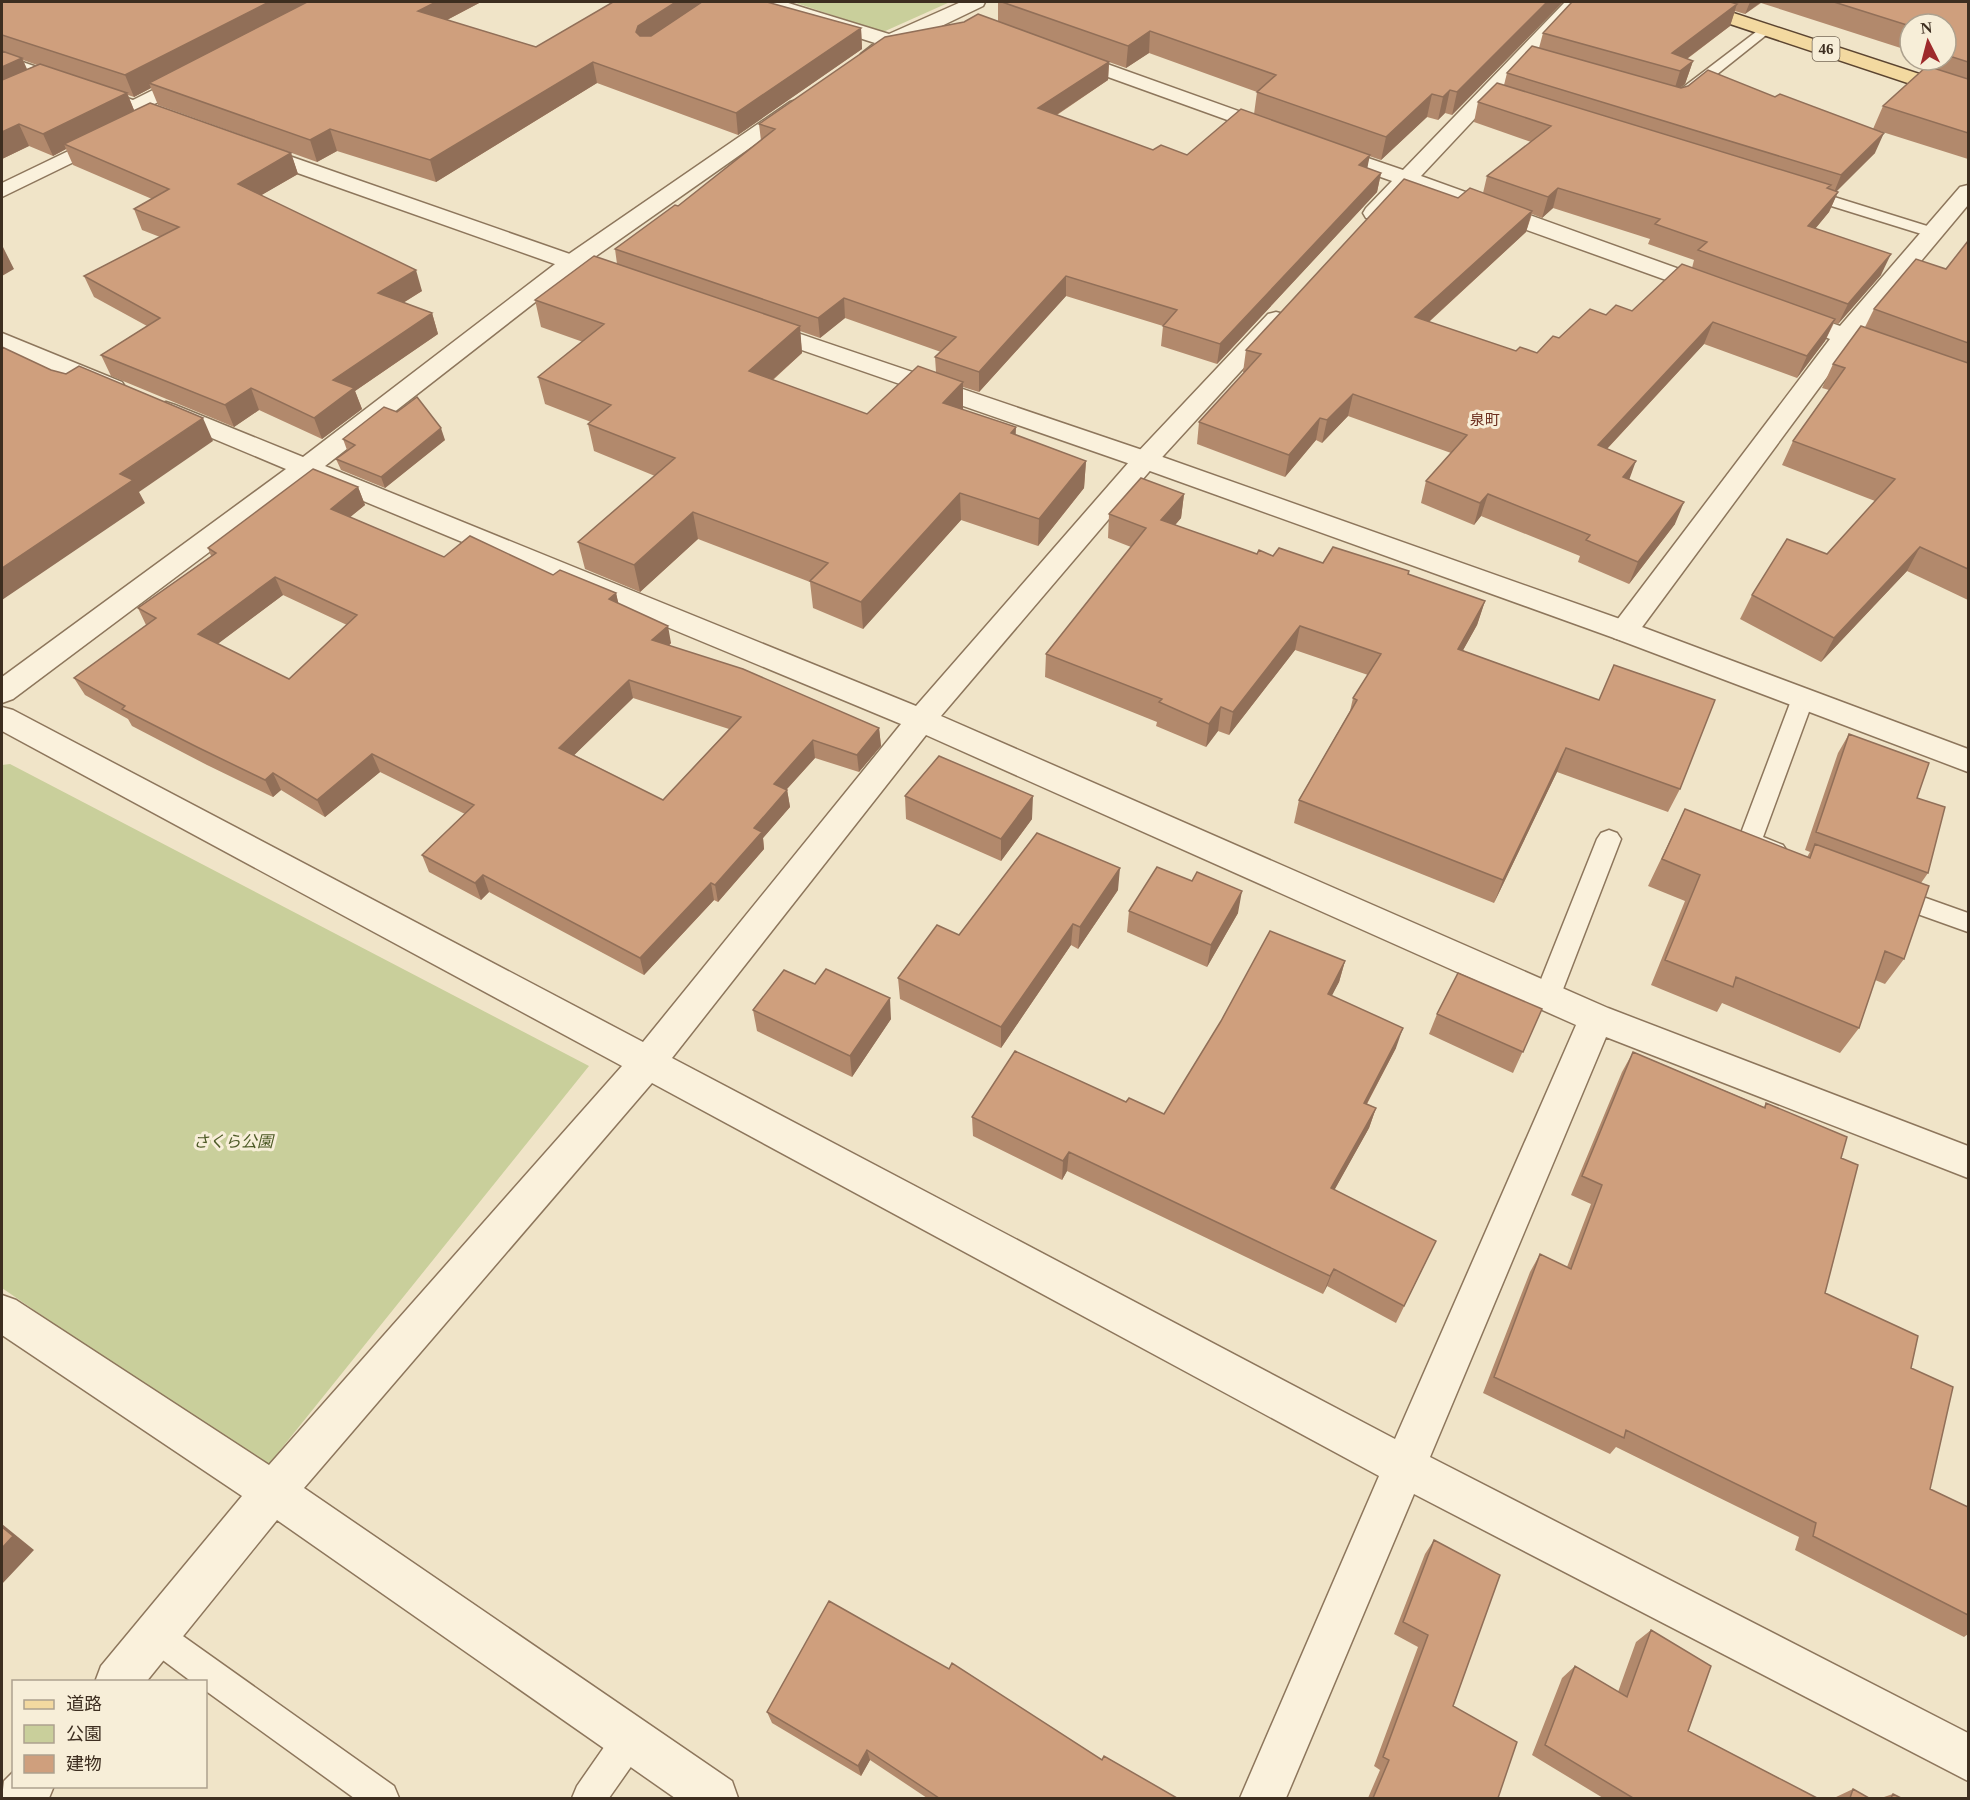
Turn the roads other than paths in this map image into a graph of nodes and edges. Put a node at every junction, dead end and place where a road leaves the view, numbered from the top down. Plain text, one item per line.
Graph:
1 (768, 2) edge
2 (976, 2) edge
3 (1575, 2) edge
4 (1683, 2) edge
5 (950, 14) junction
6 (983, 26) edge
7 (1765, 29) junction
8 (890, 41) junction
9 (1050, 50) edge
10 (2, 61) edge
11 (208, 68) edge
12 (851, 68) edge
13 (813, 95) edge
14 (1968, 97) edge
15 (1675, 100) edge
16 (146, 110) junction
17 (201, 130) edge
18 (234, 142) edge
19 (1406, 178) junction
20 (1788, 188) edge
21 (2, 191) edge
22 (1968, 192) edge
23 (1934, 232) junction
24 (1351, 238) edge
25 (571, 263) junction
26 (639, 286) edge
27 (1733, 296) edge
28 (1296, 298) edge
29 (1767, 308) edge
30 (740, 321) edge
31 (1845, 336) junction
32 (2, 340) edge
33 (1968, 382) edge
34 (1145, 460) junction
35 (305, 468) junction
36 (1624, 631) junction
37 (2, 692) edge
38 (1803, 698) junction
39 (2, 718) edge
40 (921, 720) junction
41 (1968, 761) edge
42 (1609, 839) dead end
43 (1794, 858) edge
44 (1870, 886) edge
45 (1968, 923) edge
46 (1548, 997) junction
47 (1596, 1018) junction
48 (649, 1061) junction
49 (1968, 1162) edge
50 (2, 1313) edge
51 (1404, 1466) junction
52 (273, 1492) junction
53 (155, 1635) junction
54 (119, 1680) edge
55 (630, 1739) junction
56 (1968, 1758) edge
57 (382, 1798) edge
58 (589, 1798) edge
59 (715, 1798) edge
60 (1263, 1798) edge

1 - 8 street
2 - 5 street
3 - 19 street
4 - 7 main road, 46
5 - 6 street
5 - 8 street
7 - 14 main road, 46
7 - 15 lane
8 - 12 street
9 - 19 street
10 - 16 street
11 - 16 street
13 - 25 street
16 - 17 street
16 - 21 street
18 - 25 street
19 - 24 street
19 - 27 street
20 - 23 lane
22 - 23 street
23 - 31 street
25 - 26 street
25 - 35 street
28 - 34 street
29 - 31 street
30 - 34 street
31 - 33 street
31 - 36 street
32 - 35 street
34 - 36 street
34 - 40 street
35 - 37 street
35 - 40 street
36 - 38 street
38 - 41 street
38 - 43 lane
39 - 48 street
40 - 46 street
40 - 48 street
42 - 46 lane
44 - 45 lane
46 - 47 street
47 - 49 street
47 - 51 street
48 - 51 street
48 - 52 street
50 - 52 street
51 - 56 street
51 - 60 street
52 - 53 street
52 - 55 street
53 - 54 street
53 - 57 lane
55 - 58 lane
55 - 59 street

